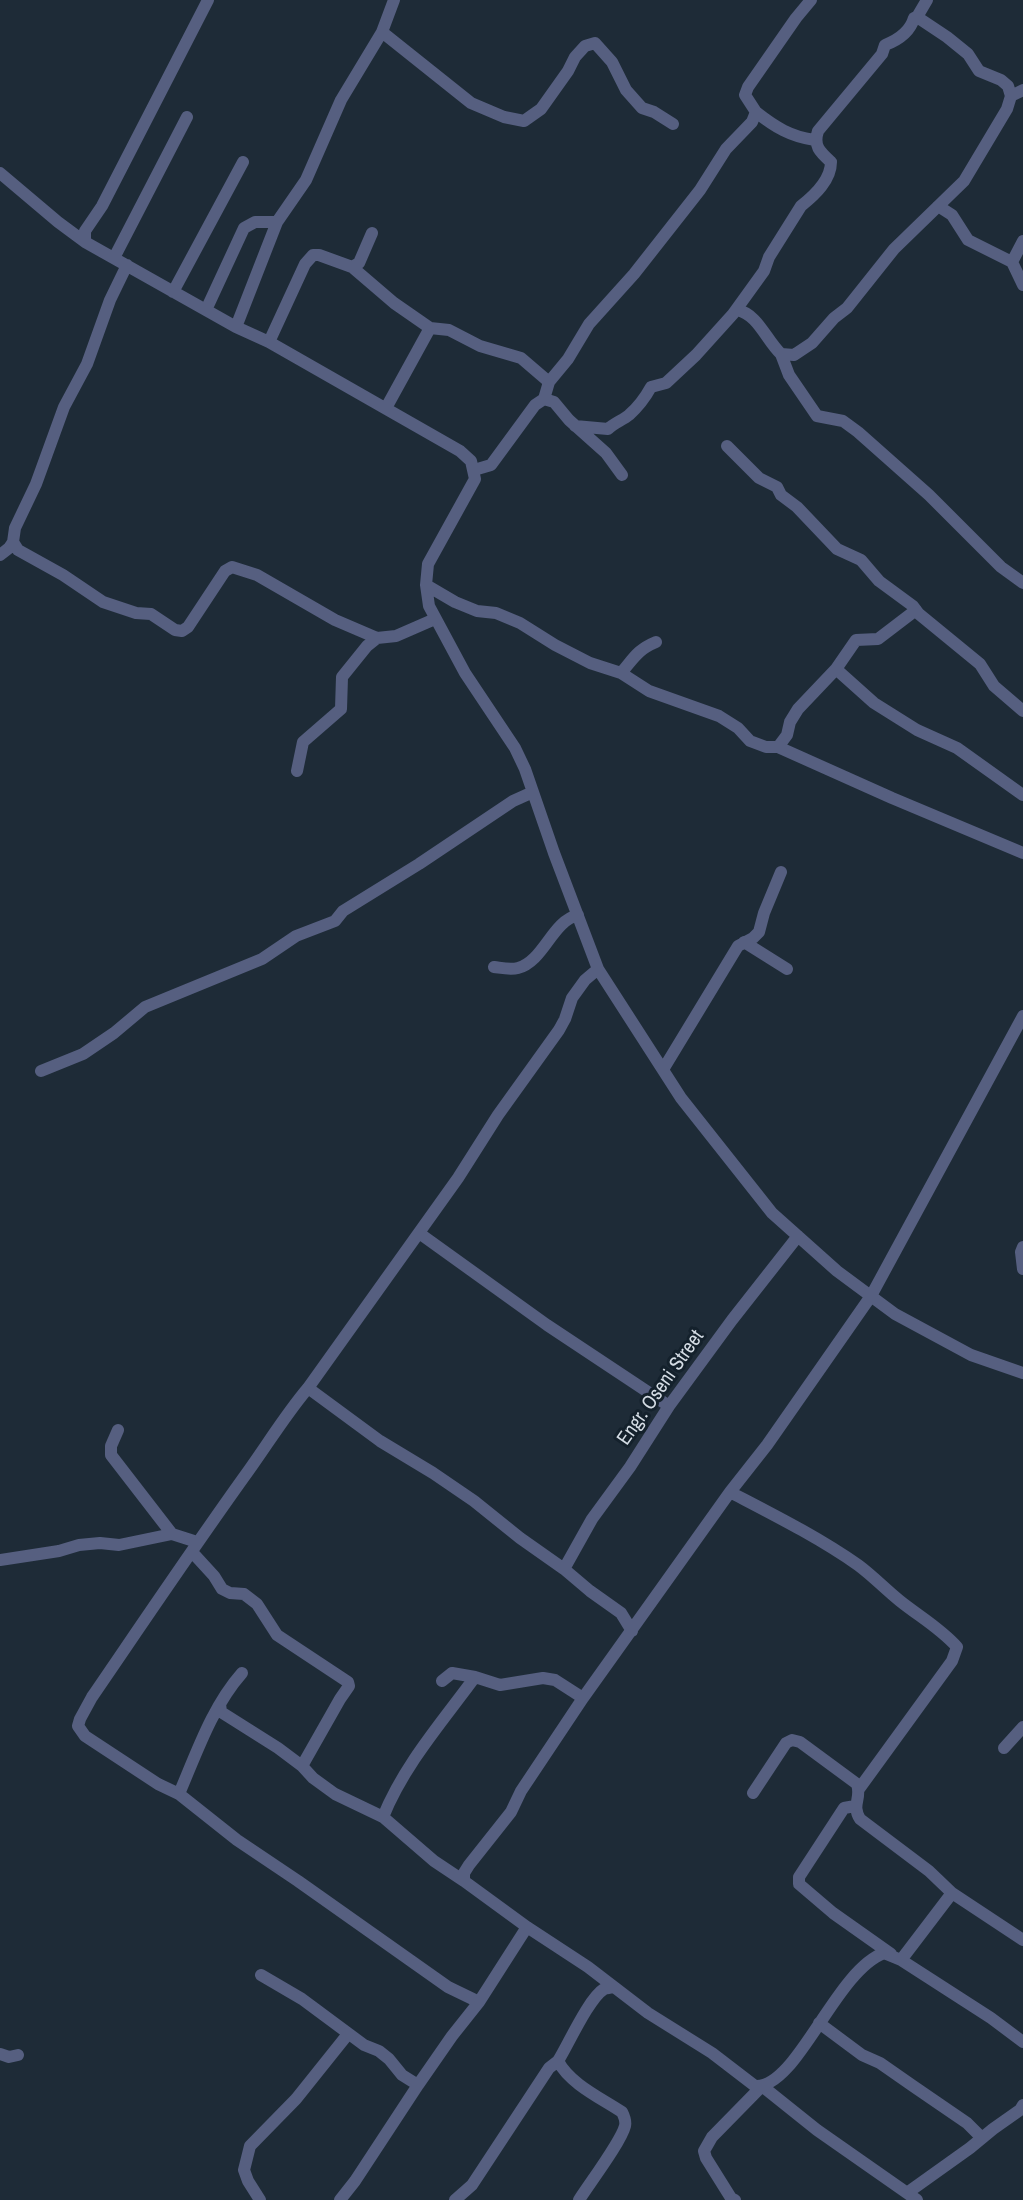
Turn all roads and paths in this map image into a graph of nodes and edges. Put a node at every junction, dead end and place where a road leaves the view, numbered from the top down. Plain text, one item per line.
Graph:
1 (208, 0) edge
2 (394, 0) edge
3 (811, 0) edge
4 (927, 0) edge
5 (917, 17) junction
6 (382, 32) junction
7 (1023, 90) edge
8 (1011, 96) junction
9 (756, 112) junction
10 (187, 117) dead end
11 (673, 123) dead end
12 (815, 140) junction
13 (243, 162) dead end
14 (0, 173) edge
15 (938, 206) junction
16 (278, 222) junction
17 (372, 233) dead end
18 (81, 235) junction
19 (1023, 241) edge
20 (114, 258) junction
21 (1011, 262) junction
22 (127, 265) junction
23 (352, 267) junction
24 (1023, 285) edge
25 (173, 292) junction
26 (206, 310) junction
27 (737, 310) junction
28 (236, 327) junction
29 (430, 328) junction
30 (268, 342) junction
31 (786, 357) junction
32 (549, 382) junction
33 (544, 399) junction
34 (386, 408) junction
35 (575, 426) junction
36 (727, 446) dead end
37 (474, 470) junction
38 (622, 475) dead end
39 (13, 542) junction
40 (0, 555) edge
41 (1023, 583) edge
42 (426, 585) junction
43 (916, 610) junction
44 (435, 619) junction
45 (377, 638) junction
46 (656, 642) dead end
47 (836, 669) junction
48 (621, 674) junction
49 (1023, 711) edge
50 (778, 747) junction
51 (297, 771) dead end
52 (533, 792) junction
53 (1023, 795) edge
54 (1023, 853) edge
55 (781, 872) dead end
56 (578, 915) junction
57 (744, 942) junction
58 (494, 967) dead end
59 (598, 969) junction
60 (787, 969) dead end
61 (1023, 1016) edge
62 (664, 1068) junction
63 (41, 1071) dead end
64 (419, 1233) junction
65 (798, 1236) junction
66 (1023, 1247) edge
67 (1023, 1269) edge
68 (871, 1296) junction
69 (1023, 1373) edge
70 (308, 1388) junction
71 (669, 1406) junction
72 (118, 1430) dead end
73 (730, 1492) junction
74 (172, 1534) junction
75 (194, 1547) junction
76 (0, 1560) edge
77 (564, 1569) junction
78 (632, 1631) junction
79 (242, 1673) dead end
80 (475, 1677) junction
81 (442, 1681) dead end
82 (583, 1698) junction
83 (220, 1704) junction
84 (1023, 1727) edge
85 (1004, 1748) dead end
86 (302, 1766) junction
87 (859, 1789) junction
88 (753, 1793) dead end
89 (179, 1794) junction
90 (855, 1806) junction
91 (383, 1817) junction
92 (464, 1881) junction
93 (952, 1893) junction
94 (528, 1928) junction
95 (1023, 1940) edge
96 (896, 1957) junction
97 (261, 1975) dead end
98 (613, 1987) junction
99 (479, 2002) junction
100 (819, 2023) junction
101 (348, 2034) junction
102 (1023, 2042) edge
103 (0, 2054) edge
104 (18, 2055) dead end
105 (558, 2061) junction
106 (418, 2085) junction
107 (762, 2086) junction
108 (1023, 2105) edge
109 (982, 2138) junction
110 (912, 2197) edge
111 (260, 2200) edge
112 (340, 2200) edge
113 (455, 2200) edge
114 (579, 2200) edge
115 (735, 2200) edge

1 - 18 street
2 - 6 street
3 - 9 street
4 - 5 street
5 - 8 street
5 - 12 street
6 - 11 street
6 - 16 street
7 - 8 street
8 - 15 street
9 - 12 street
9 - 32 street
10 - 20 street
12 - 27 street
13 - 25 street
14 - 18 street
15 - 21 street
15 - 31 street
16 - 26 street
16 - 28 street
17 - 23 street
18 - 20 street
19 - 21 street
20 - 22 street
21 - 24 street
22 - 25 street
22 - 39 street
23 - 29 street
23 - 30 street
25 - 26 street
26 - 28 street
27 - 31 street
27 - 35 street
28 - 30 street
29 - 32 street
29 - 34 street
30 - 34 street
31 - 41 street
32 - 33 street
33 - 35 street
33 - 37 street
34 - 37 street
35 - 38 street
36 - 43 street
37 - 42 street
39 - 40 street
39 - 45 street
42 - 44 street
42 - 48 street
43 - 47 street
43 - 49 street
44 - 45 street
44 - 52 street
45 - 51 street
46 - 48 street
47 - 50 street
47 - 53 street
48 - 50 street
50 - 54 street
52 - 56 street
52 - 63 street
55 - 57 street
56 - 58 street
56 - 59 street
57 - 60 street
57 - 62 street
59 - 62 street
59 - 64 street
61 - 68 street
62 - 65 street
64 - 70 street
64 - 71 street
65 - 68 street
65 - 71 street, Engr. Oseni Street
66 - 67 street
68 - 69 street
68 - 73 street
70 - 75 street
70 - 77 street
71 - 77 street, Engr. Oseni Street
72 - 74 street
73 - 78 street
73 - 87 street
74 - 75 street
74 - 76 street
75 - 86 street
75 - 89 street
77 - 78 street
78 - 82 street
79 - 83 street
80 - 81 street
80 - 82 street
80 - 91 street
82 - 92 street
83 - 86 street
83 - 89 street
84 - 85 street
86 - 91 street
87 - 88 street
87 - 90 street
89 - 99 street
90 - 93 street
90 - 96 street
91 - 92 street
92 - 94 street
93 - 95 street
93 - 96 street
94 - 98 street
94 - 99 street
96 - 100 street
96 - 102 street
97 - 101 street
98 - 105 street
98 - 107 street
99 - 106 street
100 - 107 street
100 - 109 street
101 - 106 street
101 - 111 street
103 - 104 street
105 - 113 street
105 - 114 street
106 - 112 street
107 - 110 street
107 - 115 street
108 - 109 street
109 - 110 street

